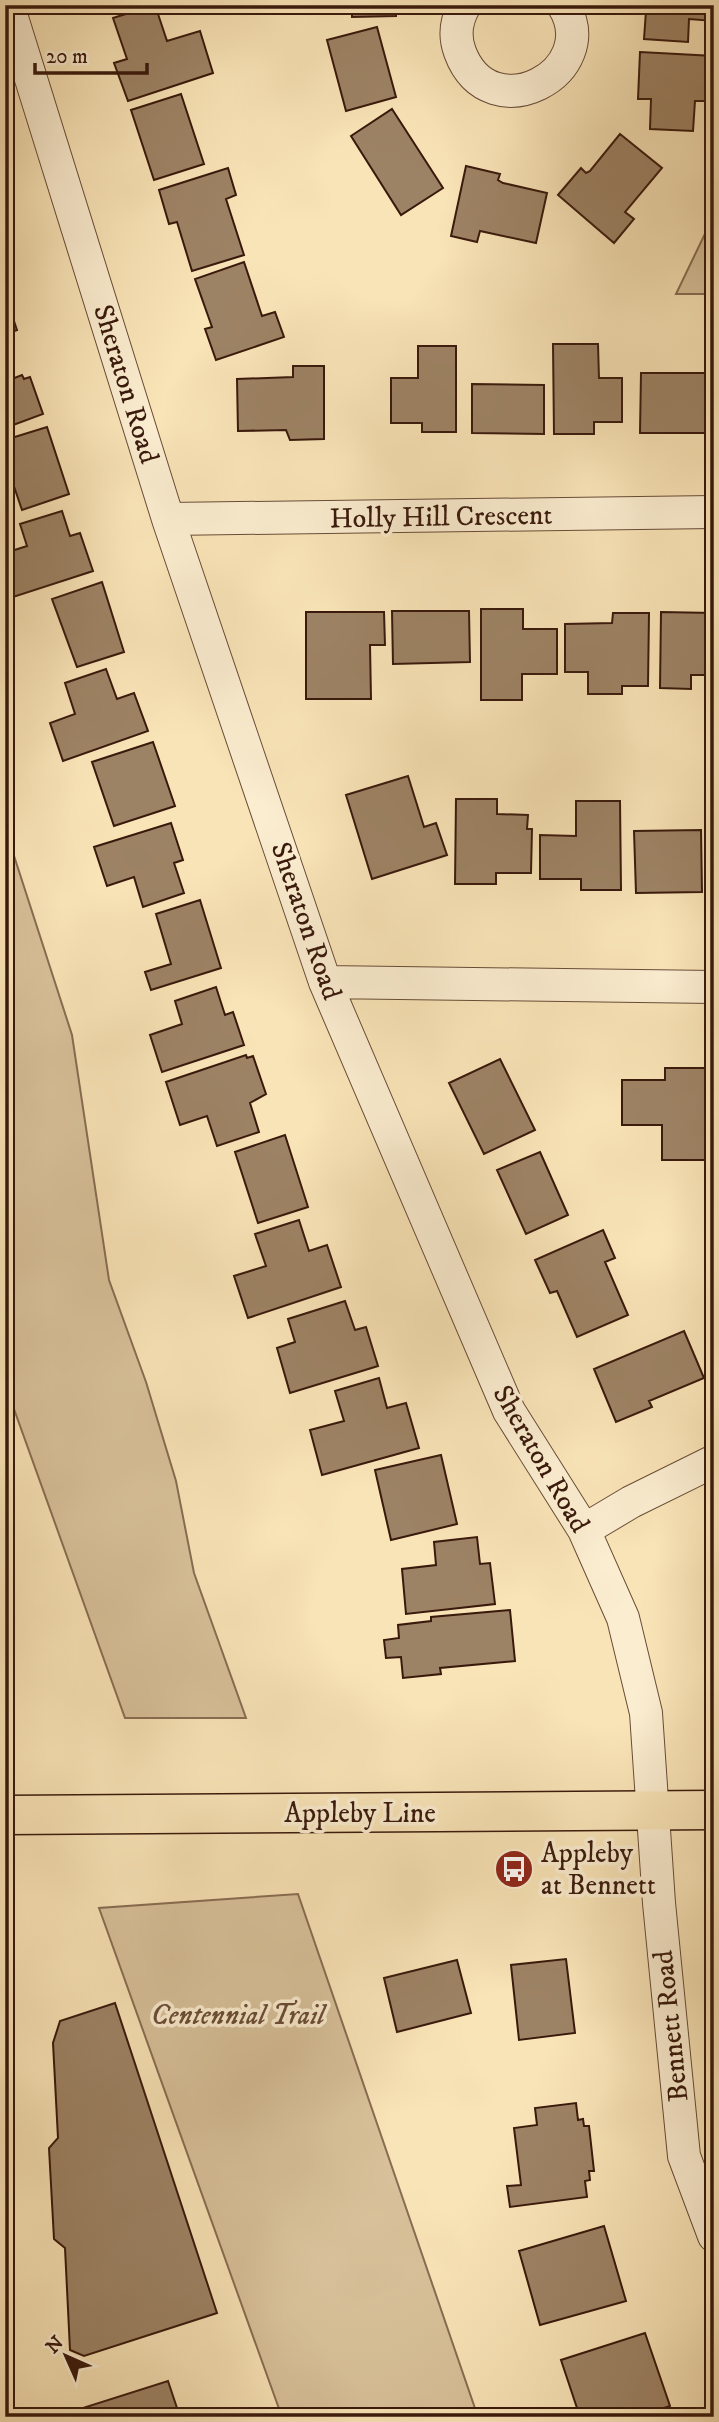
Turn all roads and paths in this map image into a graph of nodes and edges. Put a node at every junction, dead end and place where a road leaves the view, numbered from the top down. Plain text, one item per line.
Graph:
1 (8, 5) edge
2 (465, 5) edge
3 (563, 5) edge
4 (714, 512) edge
5 (168, 519) junction
6 (325, 982) junction
7 (714, 987) edge
8 (714, 1461) edge
9 (584, 1530) junction
10 (714, 1810) edge
11 (655, 1811) junction
12 (5, 1815) edge
13 (714, 2236) edge

1 - 5 street, Sheraton Road
2 - 3 street
4 - 5 street, Holly Hill Crescent
5 - 6 street, Sheraton Road
6 - 7 street
6 - 9 street, Sheraton Road
8 - 9 street
9 - 11 street, Sheraton Road
10 - 11 main road, Appleby Line
11 - 12 main road, Appleby Line
11 - 13 street, Bennett Road

